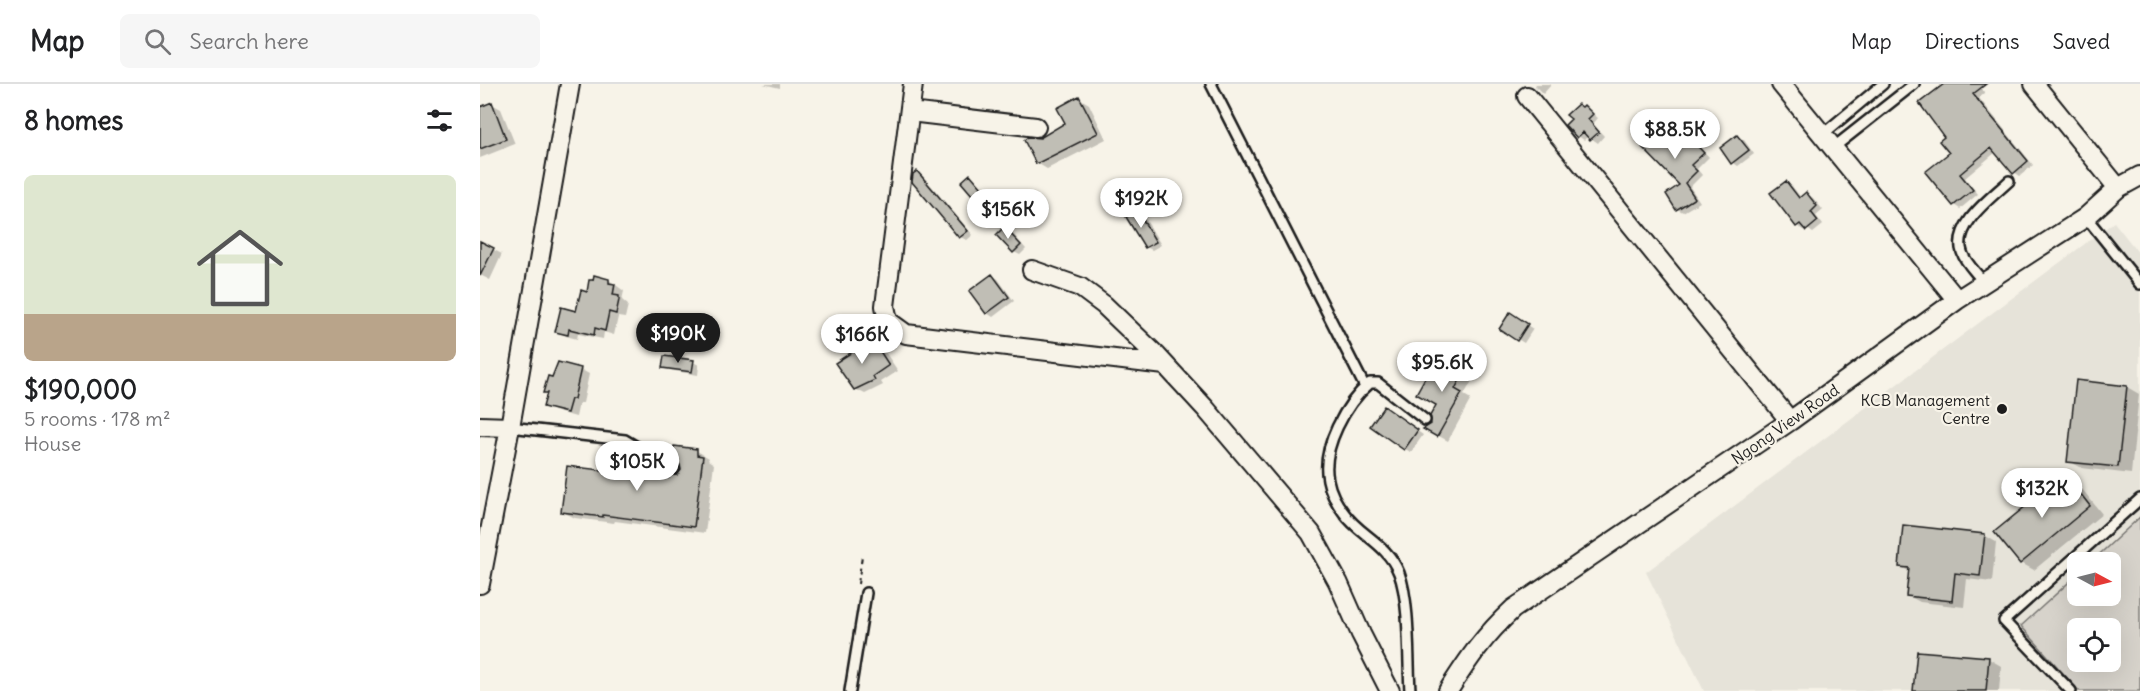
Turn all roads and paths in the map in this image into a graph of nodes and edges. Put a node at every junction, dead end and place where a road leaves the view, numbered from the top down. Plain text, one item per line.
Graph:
1 (570, 84) edge
2 (913, 84) edge
3 (1211, 84) edge
4 (1780, 84) edge
5 (1882, 84) edge
6 (1914, 84) edge
7 (2034, 84) edge
8 (1527, 96) dead end
9 (910, 112) junction
10 (1036, 127) dead end
11 (1828, 142) junction
12 (2140, 176) edge
13 (2009, 181) dead end
14 (2118, 188) junction
15 (2086, 217) junction
16 (1032, 270) dead end
17 (1984, 283) junction
18 (2140, 284) edge
19 (1957, 300) junction
20 (1165, 365) junction
21 (1365, 387) junction
22 (1425, 420) dead end
23 (1790, 421) junction
24 (480, 426) edge
25 (510, 427) junction
26 (674, 469) dead end
27 (2140, 499) edge
28 (480, 584) edge
29 (866, 593) dead end
30 (850, 691) edge
31 (1390, 691) edge
32 (1410, 691) edge
33 (1448, 691) edge
34 (2071, 691) edge

1 - 25 street
2 - 9 street
3 - 21 lane
4 - 11 street
5 - 11 lane
6 - 11 lane
7 - 14 street
8 - 23 street
9 - 10 street
9 - 20 street
11 - 19 street
12 - 14 street, Ngong View Road
13 - 17 lane
14 - 15 street, Ngong View Road
15 - 17 street, Ngong View Road
15 - 18 lane
16 - 20 street
17 - 19 street, Ngong View Road
19 - 23 street, Ngong View Road
20 - 31 street
21 - 22 lane
21 - 32 lane
23 - 33 street, Ngong View Road
24 - 25 street
25 - 26 lane
25 - 28 street
27 - 34 lane
29 - 30 lane

